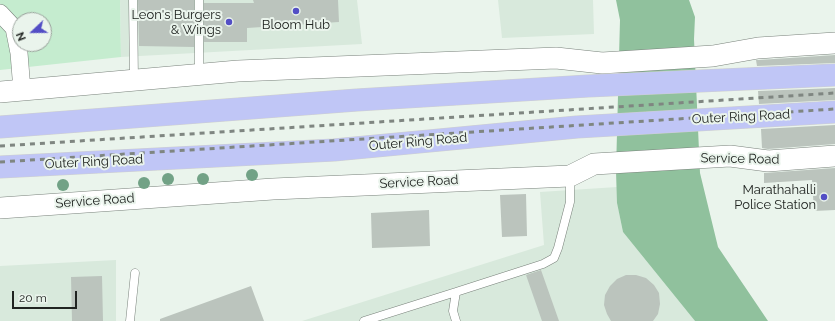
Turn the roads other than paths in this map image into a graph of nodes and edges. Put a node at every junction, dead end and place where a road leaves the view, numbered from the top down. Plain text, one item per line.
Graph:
1 (133, 0) edge
2 (199, 0) edge
3 (0, 13) edge
4 (835, 43) edge
5 (199, 74) junction
6 (835, 75) edge
7 (134, 80) junction
8 (22, 90) junction
9 (0, 92) edge
10 (835, 112) edge
11 (0, 127) edge
12 (835, 156) edge
13 (0, 167) edge
14 (570, 176) junction
15 (0, 208) edge
16 (135, 273) dead end
17 (456, 292) junction
18 (130, 321) edge
19 (364, 321) edge
20 (456, 321) edge

1 - 7 lane
2 - 5 lane
3 - 8 street
4 - 5 street
5 - 7 street
6 - 11 highway
7 - 8 street
8 - 9 street
10 - 13 highway, Outer Ring Road
12 - 14 street, Service Road
14 - 15 street, Service Road
14 - 17 lane
16 - 18 lane
17 - 19 lane
17 - 20 lane

